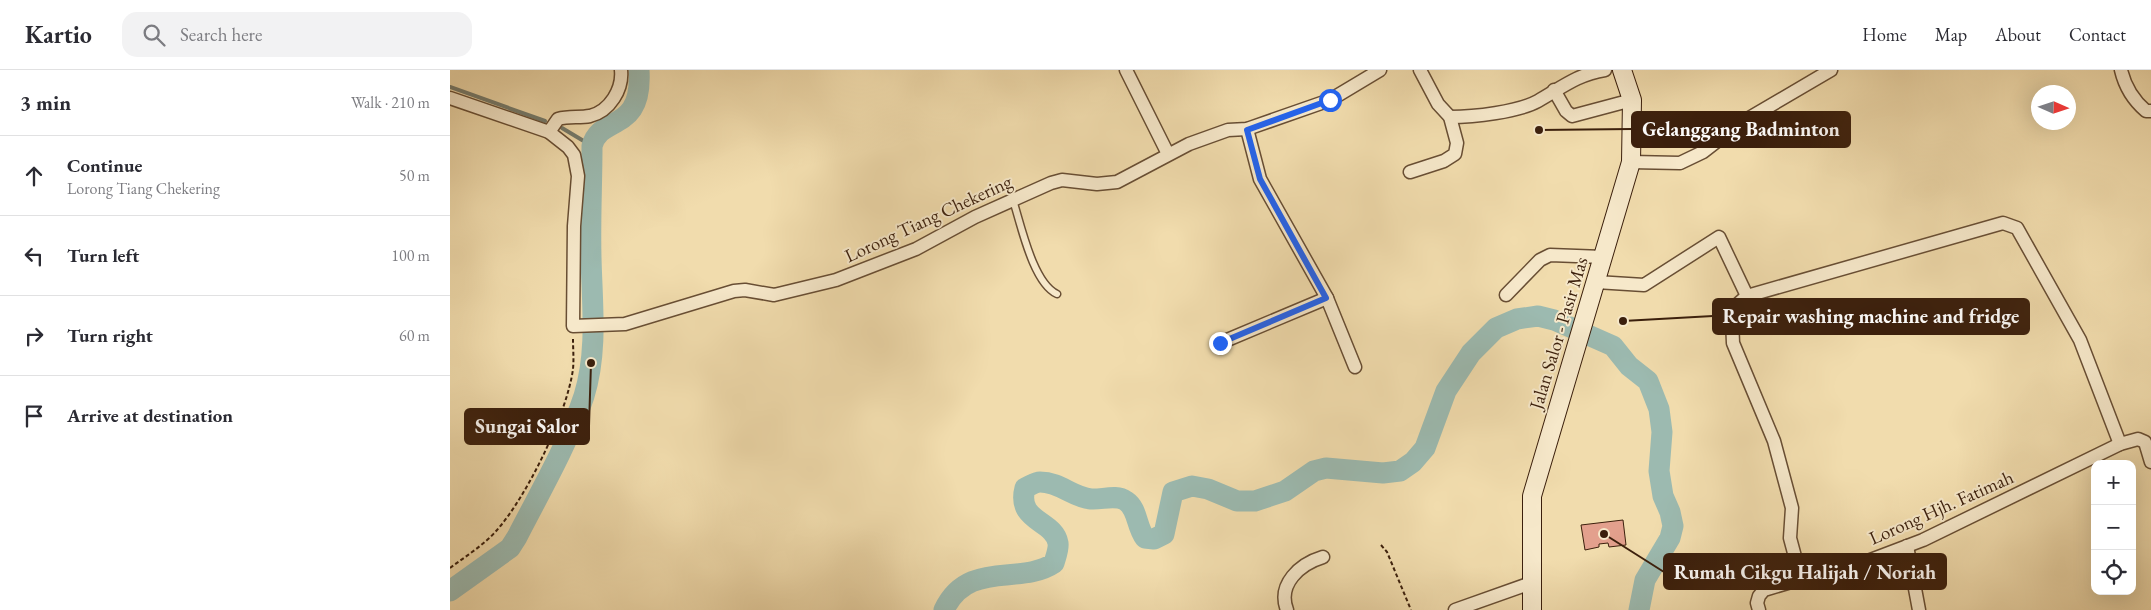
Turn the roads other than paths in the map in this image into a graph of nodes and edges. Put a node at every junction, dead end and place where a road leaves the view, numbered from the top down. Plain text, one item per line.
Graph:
1 (621, 70) edge
2 (1126, 70) edge
3 (1380, 70) edge
4 (1420, 70) edge
5 (1605, 70) edge
6 (1622, 70) edge
7 (1831, 70) edge
8 (2121, 70) edge
9 (1554, 90) junction
10 (450, 98) edge
11 (1632, 100) junction
12 (2151, 111) edge
13 (1450, 116) junction
14 (1247, 130) junction
15 (549, 132) junction
16 (1168, 154) junction
17 (1631, 162) junction
18 (1410, 172) dead end
19 (1012, 199) junction
20 (1603, 257) junction
21 (1596, 282) junction
22 (1057, 294) dead end
23 (1506, 295) dead end
24 (1746, 296) junction
25 (1326, 298) junction
26 (1220, 343) dead end
27 (1355, 367) dead end
28 (2120, 444) junction
29 (2151, 462) edge
30 (1908, 546) junction
31 (1323, 557) dead end
32 (1801, 579) junction
33 (1531, 583) junction
34 (1287, 610) edge
35 (1455, 610) edge
36 (1532, 610) edge
37 (1759, 610) edge
38 (1919, 610) edge

1 - 15 street
2 - 16 street
3 - 14 street, Lorong Tiang Chekering
4 - 13 street
5 - 9 street
6 - 11 main road, Jalan Salor - Pasir Mas
7 - 17 street
8 - 12 street
9 - 11 street
9 - 13 street
10 - 15 street
11 - 17 main road, Jalan Salor - Pasir Mas
13 - 18 street
14 - 16 street, Lorong Tiang Chekering
14 - 25 street
15 - 19 street, Lorong Tiang Chekering
16 - 19 street, Lorong Tiang Chekering
17 - 20 main road, Jalan Salor - Pasir Mas
19 - 22 lane
20 - 21 main road, Jalan Salor - Pasir Mas
20 - 23 street
21 - 24 street
21 - 33 main road, Jalan Salor - Pasir Mas
24 - 28 street
24 - 32 street
25 - 26 street
25 - 27 street
28 - 29 street, Lorong Hjh. Fatimah
28 - 30 street, Lorong Hjh. Fatimah
30 - 32 street, Lorong Hjh. Fatimah
30 - 38 street
31 - 34 street
32 - 37 street, Lorong Hjh. Fatimah
33 - 35 street
33 - 36 main road, Jalan Salor - Pasir Mas

